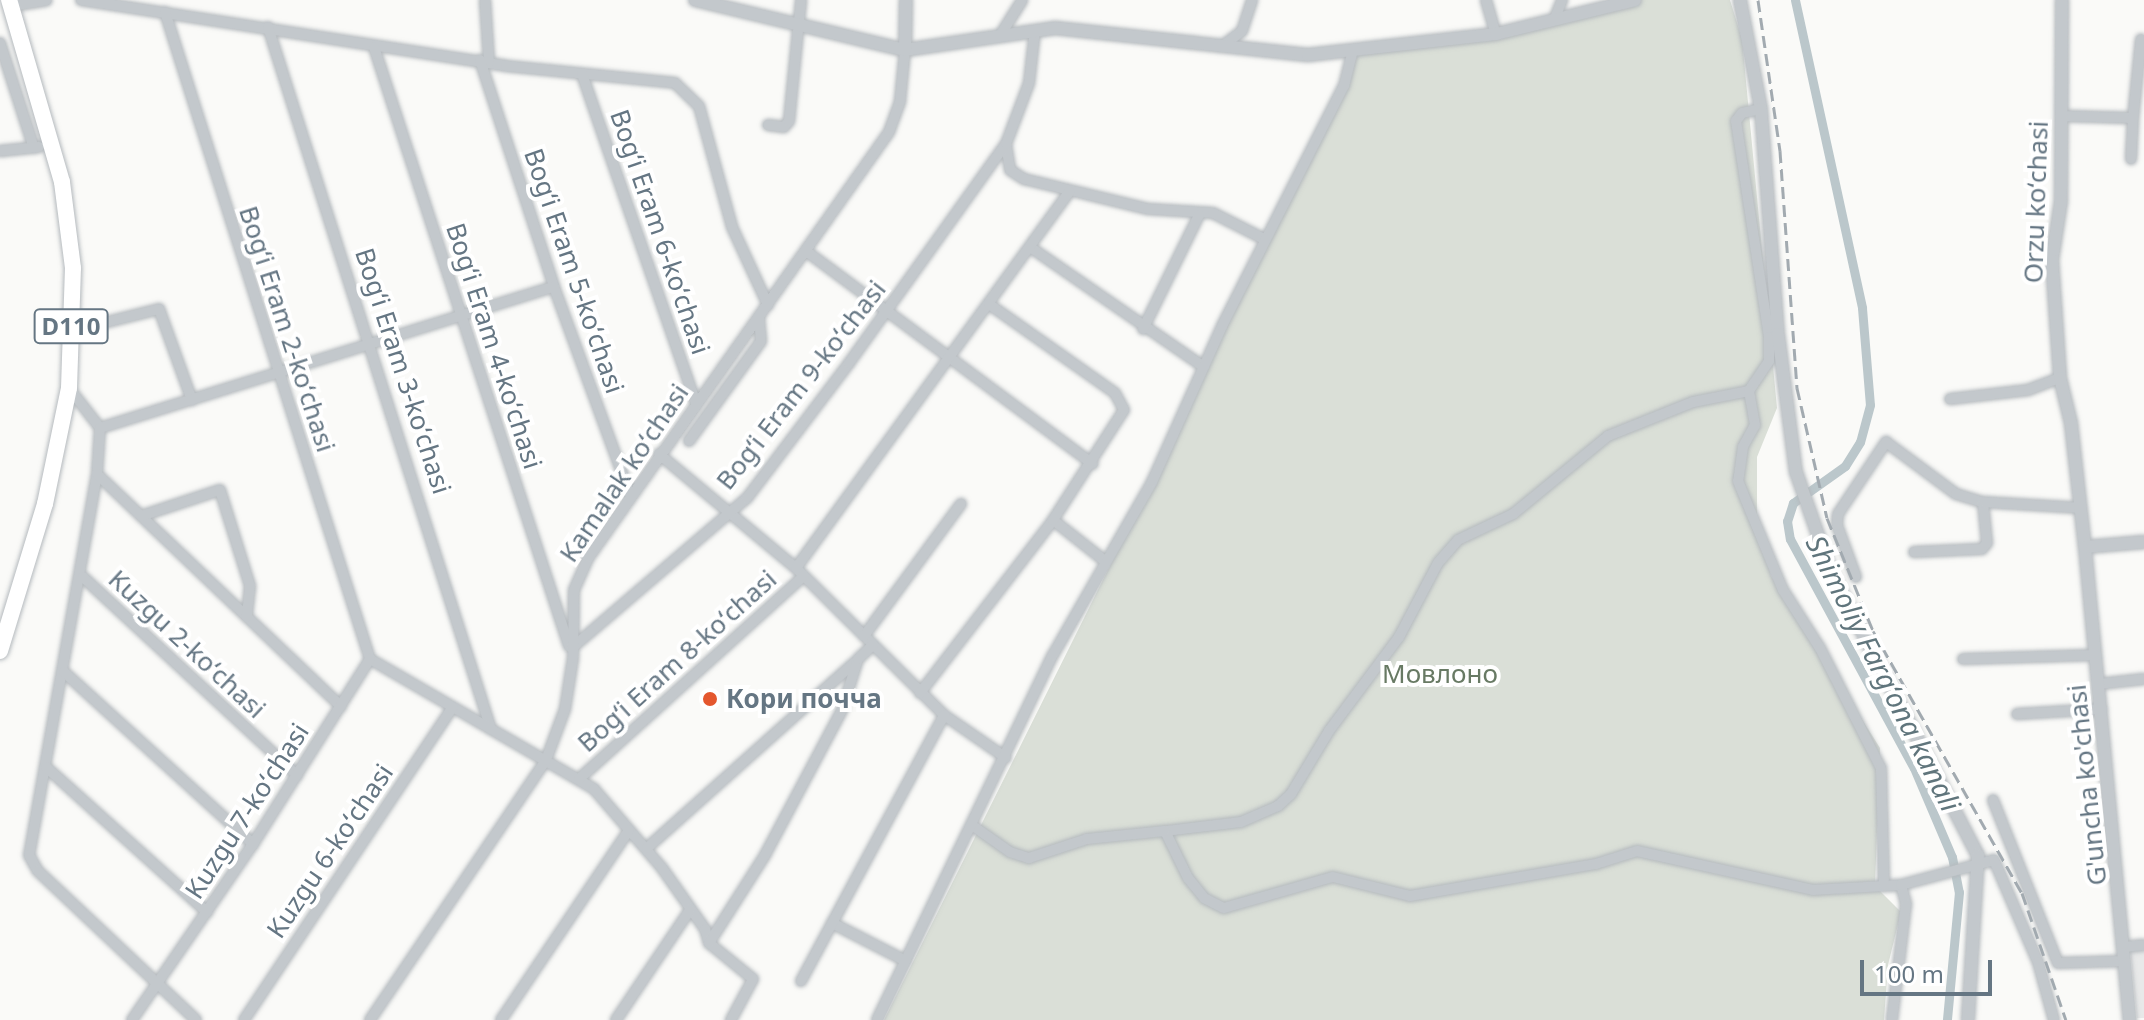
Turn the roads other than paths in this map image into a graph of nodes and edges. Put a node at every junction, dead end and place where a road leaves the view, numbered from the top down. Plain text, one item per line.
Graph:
1 (47, 0) edge
2 (81, 0) edge
3 (485, 0) edge
4 (695, 0) edge
5 (801, 0) edge
6 (906, 0) edge
7 (1022, 0) edge
8 (1252, 0) edge
9 (1486, 0) edge
10 (1562, 0) edge
11 (1635, 0) edge
12 (1740, 0) edge
13 (2062, 0) edge
14 (710, 2) edge
15 (10, 3) edge
16 (165, 12) junction
17 (1554, 20) junction
18 (268, 27) junction
19 (800, 29) junction
20 (1035, 30) junction
21 (1001, 34) junction
22 (1496, 34) junction
23 (2141, 39) dead end
24 (0, 43) edge
25 (374, 47) junction
26 (1219, 48) junction
27 (905, 50) junction
28 (1353, 50) junction
29 (484, 61) junction
30 (582, 74) junction
31 (1761, 109) junction
32 (2062, 116) junction
33 (2133, 118) junction
34 (768, 125) dead end
35 (1006, 144) junction
36 (53, 146) junction
37 (34, 148) junction
38 (0, 151) edge
39 (2131, 159) dead end
40 (1069, 192) junction
41 (1199, 215) junction
42 (1266, 240) junction
43 (1030, 247) junction
44 (806, 251) junction
45 (554, 287) junction
46 (989, 304) junction
47 (768, 305) junction
48 (885, 314) junction
49 (759, 318) junction
50 (461, 319) junction
51 (1143, 329) junction
52 (71, 331) junction
53 (372, 345) junction
54 (950, 359) junction
55 (1204, 367) junction
56 (278, 374) junction
57 (2060, 378) junction
58 (69, 388) junction
59 (1749, 391) junction
60 (1950, 399) dead end
61 (192, 400) junction
62 (696, 404) junction
63 (100, 428) junction
64 (689, 441) dead end
65 (659, 454) junction
66 (1093, 464) junction
67 (97, 474) junction
68 (630, 495) junction
69 (1983, 502) junction
70 (961, 504) dead end
71 (2081, 508) junction
72 (732, 510) junction
73 (141, 516) junction
74 (1053, 520) junction
75 (2144, 542) edge
76 (2085, 547) junction
77 (1914, 552) dead end
78 (1105, 561) junction
79 (800, 572) junction
80 (83, 577) junction
81 (1856, 577) dead end
82 (247, 617) junction
83 (864, 636) junction
84 (873, 645) junction
85 (0, 651) edge
86 (573, 652) junction
87 (2096, 655) junction
88 (370, 659) junction
89 (858, 659) junction
90 (1963, 659) dead end
91 (64, 672) junction
92 (2144, 679) edge
93 (2099, 684) junction
94 (920, 693) junction
95 (341, 706) junction
96 (453, 707) junction
97 (2102, 709) junction
98 (2017, 714) dead end
99 (944, 715) junction
100 (491, 729) junction
101 (1006, 758) junction
102 (546, 760) junction
103 (46, 767) junction
104 (297, 775) junction
105 (579, 779) junction
106 (1993, 800) dead end
107 (973, 826) junction
108 (629, 830) junction
109 (1165, 831) junction
110 (253, 844) junction
111 (647, 848) junction
112 (1976, 866) junction
113 (1901, 885) junction
114 (1884, 886) junction
115 (690, 910) junction
116 (207, 912) junction
117 (832, 923) junction
118 (709, 943) junction
119 (2144, 945) edge
120 (2124, 947) junction
121 (906, 961) junction
122 (2125, 961) junction
123 (801, 981) dead end
124 (157, 985) junction
125 (132, 1020) edge
126 (196, 1020) edge
127 (244, 1020) edge
128 (370, 1020) edge
129 (501, 1020) edge
130 (616, 1020) edge
131 (731, 1020) edge
132 (877, 1020) edge
133 (1892, 1020) edge
134 (1968, 1020) edge
135 (2054, 1020) edge
136 (2130, 1020) edge

1 - 15 street
2 - 16 street
3 - 29 street, Bogʻi Eram 5-koʻchasi
4 - 14 street
5 - 19 street
6 - 27 street, Kamalak koʻchasi
7 - 21 street
8 - 26 street
9 - 22 street
10 - 17 street
11 - 17 street
12 - 31 street
13 - 32 street, Orzu koʻchasi
14 - 19 street
15 - 36 main road, D110
16 - 18 street
16 - 56 street, Bogʻi Eram 2-koʻchasi
17 - 22 street
18 - 25 street
18 - 53 street, Bogʻi Eram 3-koʻchasi
19 - 27 street
19 - 34 street
20 - 21 street
20 - 26 street
20 - 35 street, Bogʻi Eram 9-koʻchasi
21 - 27 street
22 - 28 street
23 - 33 street
24 - 37 street
25 - 29 street
25 - 50 street, Bogʻi Eram 4-koʻchasi
26 - 28 street
27 - 44 street, Kamalak koʻchasi
28 - 42 street
29 - 30 street
29 - 45 street, Bogʻi Eram 5-koʻchasi
30 - 47 street
30 - 62 street, Bogʻi Eram 6-koʻchasi
31 - 59 street
31 - 112 street
32 - 33 street
32 - 57 street, Orzu koʻchasi
33 - 39 street
35 - 40 street
35 - 48 street, Bogʻi Eram 9-koʻchasi
36 - 37 street
36 - 52 main road, D110
37 - 38 street
40 - 41 street
40 - 43 street, Bogʻi Eram 8-koʻchasi
41 - 42 street
41 - 51 street
42 - 55 street
43 - 46 street, Bogʻi Eram 8-koʻchasi
43 - 51 street
44 - 47 street, Kamalak koʻchasi
44 - 48 street
45 - 50 street
45 - 68 street, Bogʻi Eram 5-koʻchasi
46 - 54 street, Bogʻi Eram 8-koʻchasi
46 - 66 street
47 - 49 street, Kamalak koʻchasi
48 - 54 street
48 - 72 street, Bogʻi Eram 9-koʻchasi
49 - 62 street, Kamalak koʻchasi
49 - 64 street
50 - 53 street
50 - 86 street, Bogʻi Eram 4-koʻchasi
51 - 55 street
52 - 58 main road, D110
52 - 61 street
53 - 56 street
53 - 100 street, Bogʻi Eram 3-koʻchasi
54 - 66 street
54 - 79 street, Bogʻi Eram 8-koʻchasi
55 - 78 street
56 - 61 street
56 - 88 street, Bogʻi Eram 2-koʻchasi
57 - 60 street
57 - 71 street, Orzu koʻchasi
58 - 63 street
58 - 85 main road, D110
59 - 109 street
59 - 114 street
61 - 63 street
62 - 65 street, Kamalak koʻchasi
63 - 67 street
65 - 68 street, Kamalak koʻchasi
65 - 72 street
66 - 74 street
67 - 73 street
67 - 80 street
68 - 86 street, Kamalak koʻchasi
69 - 71 street
69 - 77 street
69 - 81 street
70 - 83 street
71 - 76 street, Orzu koʻchasi
72 - 79 street, Bogʻi Eram 9-koʻchasi
72 - 86 street
73 - 82 street
73 - 82 street
74 - 78 street
74 - 94 street
75 - 76 street
76 - 87 street, G'uncha ko'chasi
78 - 101 street
79 - 83 street, Bogʻi Eram 9-koʻchasi
79 - 105 street, Bogʻi Eram 8-koʻchasi
80 - 91 street
80 - 104 street, Kuzgu 2-koʻchasi
82 - 95 street
83 - 84 street, Bogʻi Eram 9-koʻchasi
84 - 89 street
84 - 94 street, Bogʻi Eram 9-koʻchasi
86 - 102 street, Kamalak koʻchasi
87 - 90 street
87 - 93 street, G'uncha ko'chasi
88 - 95 street, Kuzgu 7-koʻchasi
88 - 96 street
89 - 111 street
89 - 118 street
91 - 103 street
91 - 110 street
92 - 93 street
93 - 97 street, G'uncha ko'chasi
94 - 99 street, Bogʻi Eram 9-koʻchasi
95 - 104 street, Kuzgu 7-koʻchasi
96 - 100 street
96 - 127 street, Kuzgu 6-koʻchasi
97 - 98 street
97 - 120 street, G'uncha ko'chasi
99 - 101 street, Bogʻi Eram 9-koʻchasi
99 - 117 street
100 - 102 street
101 - 107 street
102 - 105 street
102 - 128 street, Kamalak koʻchasi
103 - 116 street
103 - 124 street
104 - 110 street, Kuzgu 7-koʻchasi
105 - 108 street
106 - 122 street
107 - 109 street
107 - 121 street
108 - 111 street
108 - 129 street
109 - 114 street
110 - 116 street, Kuzgu 7-koʻchasi
111 - 115 street
112 - 113 street
112 - 134 street
112 - 135 street
113 - 114 street
113 - 133 street
115 - 118 street
115 - 130 street
116 - 124 street, Kuzgu 7-koʻchasi
117 - 121 street
117 - 123 street
118 - 131 street
119 - 120 street
120 - 122 street, G'uncha ko'chasi
121 - 132 street
122 - 136 street, G'uncha ko'chasi
124 - 125 street, Kuzgu 7-koʻchasi
124 - 126 street

